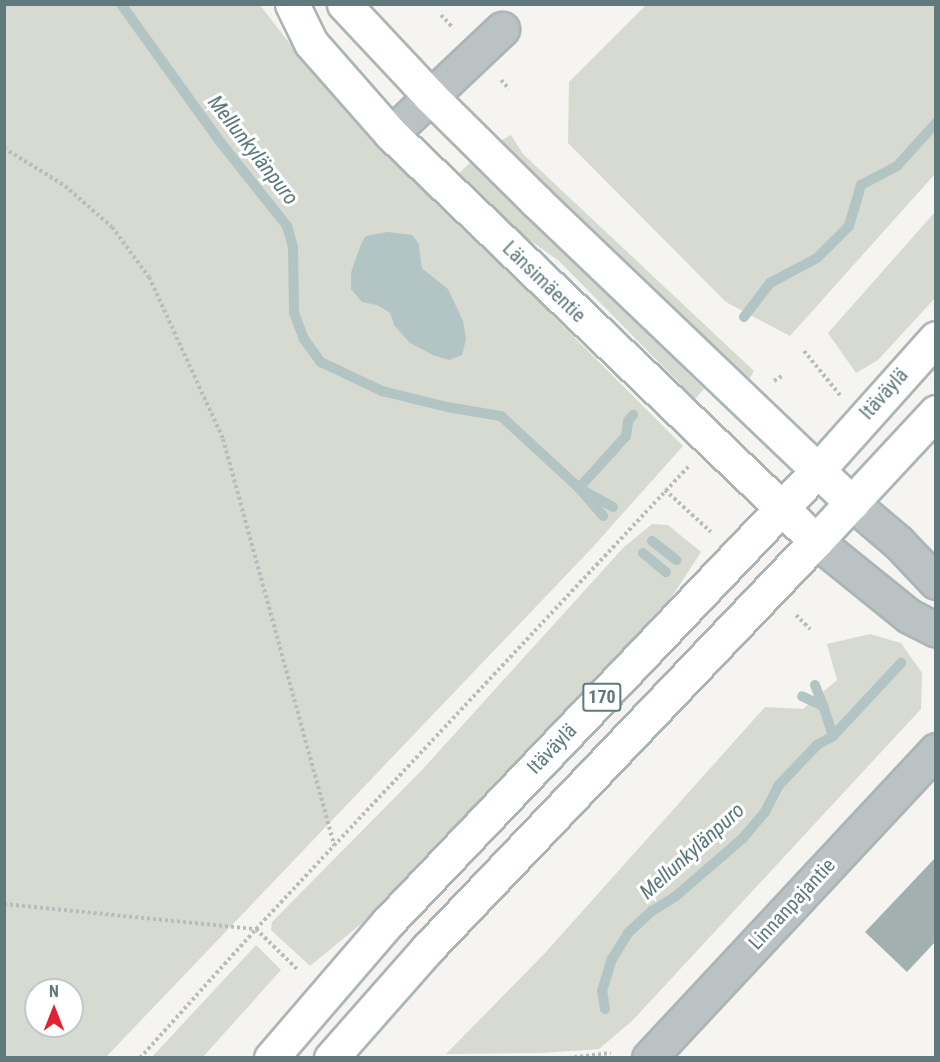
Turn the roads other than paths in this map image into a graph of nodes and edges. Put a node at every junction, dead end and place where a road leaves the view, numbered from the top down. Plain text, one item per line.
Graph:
1 (291, 4) edge
2 (344, 4) edge
3 (502, 29) dead end
4 (430, 96) junction
5 (391, 134) junction
6 (936, 338) edge
7 (936, 412) edge
8 (817, 471) junction
9 (852, 503) junction
10 (781, 509) junction
11 (816, 542) junction
12 (936, 582) edge
13 (936, 630) edge
14 (936, 750) edge
15 (271, 1058) edge
16 (331, 1058) edge
17 (649, 1058) edge

1 - 5 main road, Länsimäentie
2 - 4 main road
3 - 4 street
4 - 5 street
4 - 8 main road
5 - 10 main road, Länsimäentie
6 - 8 main road, Itäväylä / 170
7 - 9 main road, 170
8 - 9 main road
8 - 10 main road, Itäväylä / 170
9 - 11 main road, 170
9 - 12 street
10 - 11 main road, Länsimäentie
10 - 15 main road, Itäväylä / 170
11 - 13 street
11 - 16 main road, 170
14 - 17 street, Linnanpajantie

